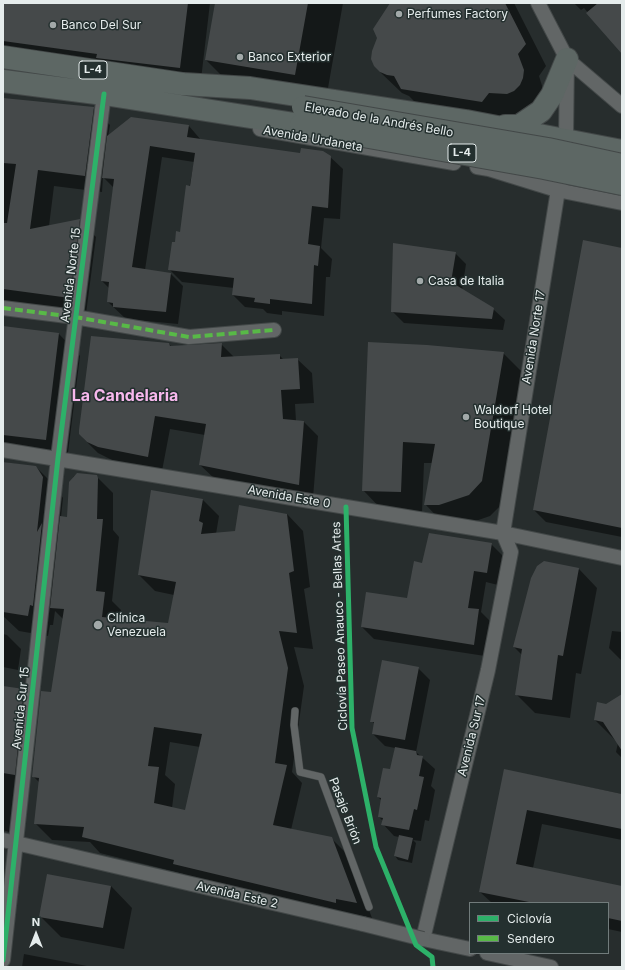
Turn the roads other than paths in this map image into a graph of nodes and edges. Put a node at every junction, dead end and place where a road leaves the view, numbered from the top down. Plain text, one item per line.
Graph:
1 (538, 3) edge
2 (3, 57) edge
3 (567, 59) junction
4 (3, 81) edge
5 (184, 84) junction
6 (104, 94) junction
7 (622, 106) edge
8 (183, 107) junction
9 (302, 116) junction
10 (498, 126) junction
11 (566, 140) junction
12 (622, 152) edge
13 (622, 165) edge
14 (489, 169) junction
15 (622, 184) edge
16 (557, 190) junction
17 (622, 203) edge
18 (3, 308) edge
19 (75, 317) junction
20 (274, 330) dead end
21 (3, 450) edge
22 (58, 458) junction
23 (503, 533) junction
24 (622, 558) edge
25 (295, 711) dead end
26 (10, 842) edge
27 (369, 907) dead end
28 (423, 939) junction
29 (469, 949) edge
30 (492, 954) edge
31 (3, 960) edge
32 (551, 967) edge

1 - 3 street
2 - 5 main road, L-4
3 - 7 street
3 - 10 main road, L-4
3 - 11 street, Avenida Norte 17
4 - 6 main road, Avenida Urdaneta / L-4
5 - 9 main road, Elevado de la Andrés Bello / L-4
5 - 10 main road, L-4
6 - 8 main road, Avenida Urdaneta / L-4
6 - 19 street, Avenida Norte 15
8 - 9 main road, Elevado de la Andrés Bello / L-4
8 - 14 street, Avenida Urdaneta / L-4
9 - 13 main road, Elevado de la Andrés Bello / L-4, bridge
9 - 15 main road, Elevado de la Andrés Bello / L-4, bridge
10 - 11 main road, L-4
10 - 14 main road, L-4
11 - 12 main road, L-4
11 - 16 street, Avenida Norte 17
14 - 16 street, Avenida Urdaneta / L-4
16 - 17 street, Avenida Urdaneta / L-4
16 - 23 street, Avenida Norte 17
18 - 19 street
19 - 20 street
19 - 22 street, Avenida Norte 15
21 - 22 street, Avenida Este 0
22 - 23 street, Avenida Este 0
22 - 26 street, Avenida Sur 15
23 - 24 street, Avenida Este 0
23 - 28 street, Avenida Sur 17
25 - 27 lane, Pasaje Brión
26 - 28 street, Avenida Este 2, bridge
26 - 31 street, Avenida Sur 15
28 - 29 street, Avenida Este 2
30 - 32 street

